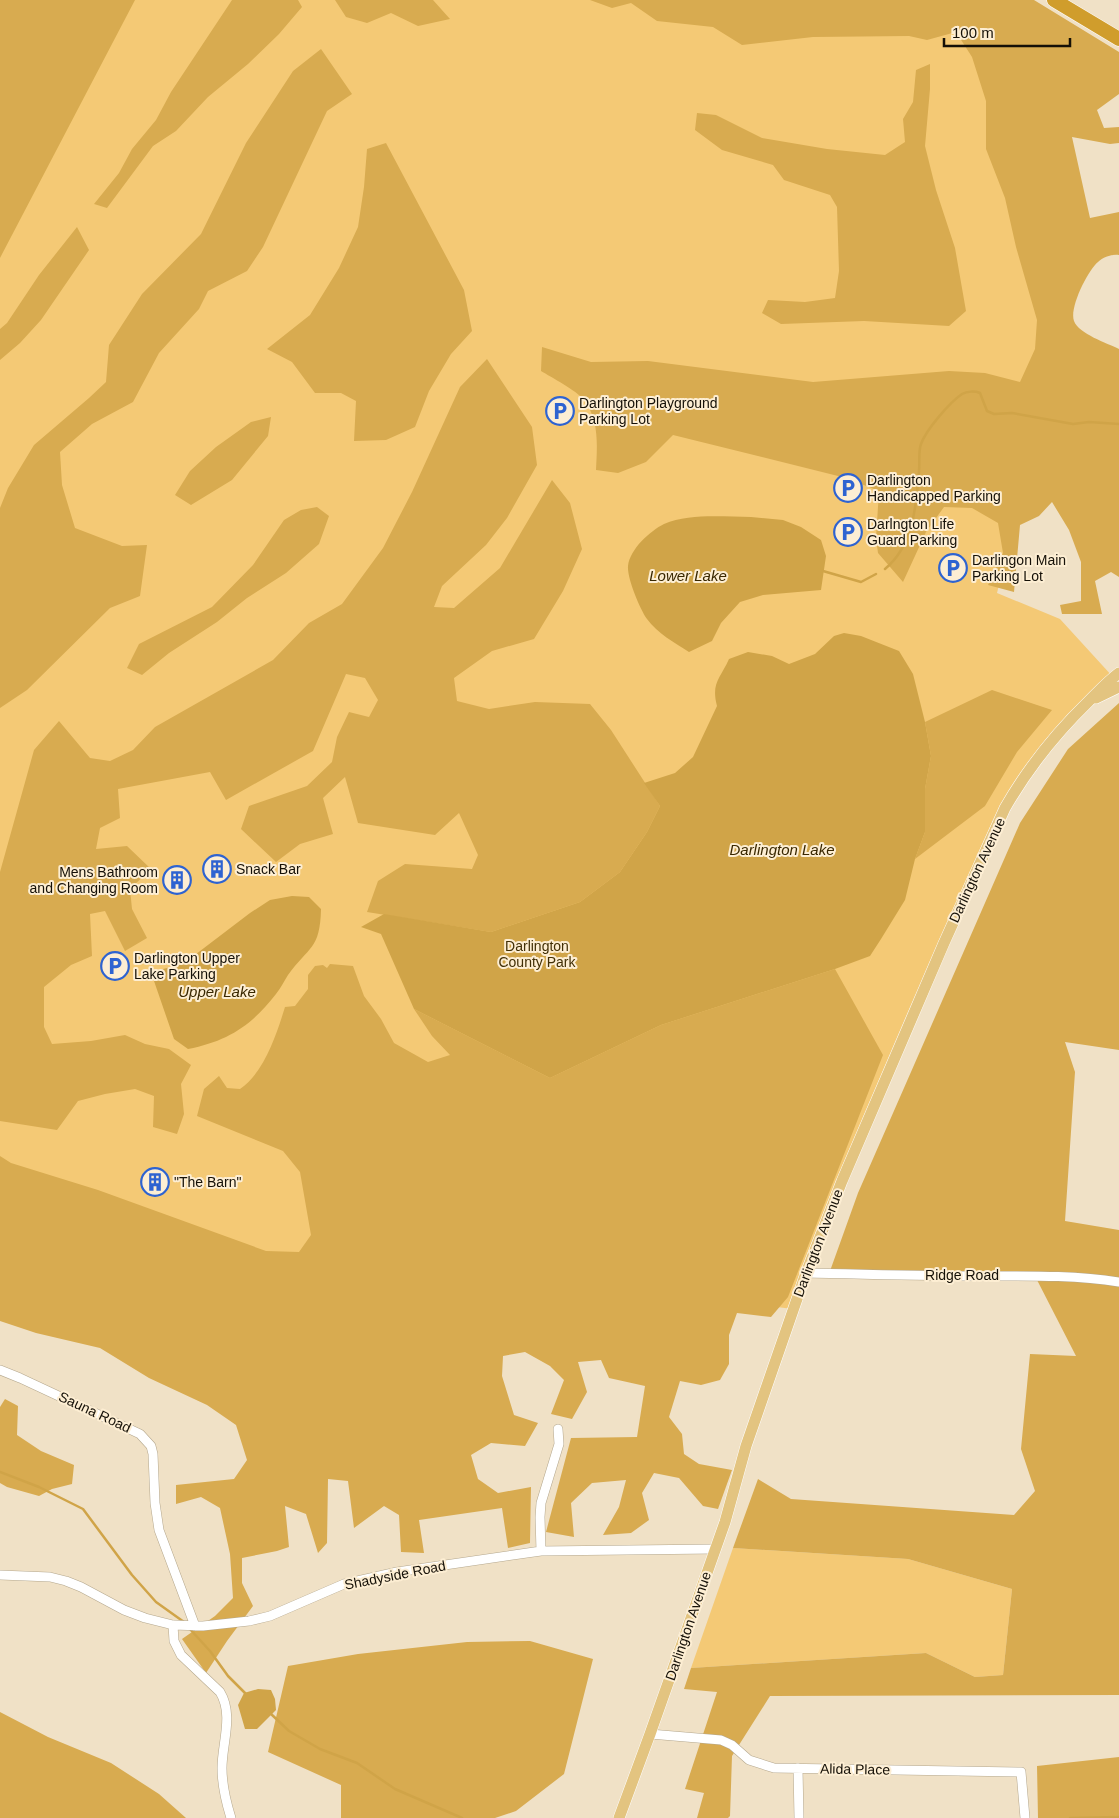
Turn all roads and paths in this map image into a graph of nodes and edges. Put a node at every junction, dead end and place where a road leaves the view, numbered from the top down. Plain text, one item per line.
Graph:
1 (1054, 0) edge
2 (1119, 39) edge
3 (1119, 673) edge
4 (1119, 687) edge
5 (1088, 702) junction
6 (806, 1273) junction
7 (1119, 1282) edge
8 (0, 1370) edge
9 (558, 1429) dead end
10 (715, 1549) junction
11 (541, 1551) junction
12 (0, 1575) edge
13 (173, 1625) junction
14 (195, 1626) junction
15 (650, 1734) junction
16 (798, 1768) junction
17 (232, 1818) edge
18 (619, 1818) edge
19 (798, 1818) edge
20 (1025, 1818) edge

1 - 2 highway
3 - 5 main road, Darlington Avenue
4 - 5 main road, Darlington Avenue
5 - 6 main road, Darlington Avenue
6 - 7 street, Ridge Road
6 - 10 main road, Darlington Avenue
8 - 14 street, Sauna Road
9 - 11 street
10 - 11 street, Shadyside Road
10 - 15 main road, Darlington Avenue
11 - 14 street, Shadyside Road
12 - 13 street, Shadyside Road
13 - 14 street, Shadyside Road
13 - 17 street
15 - 16 street, Alida Place
15 - 18 main road, Darlington Avenue
16 - 19 street
16 - 20 street, Alida Place

